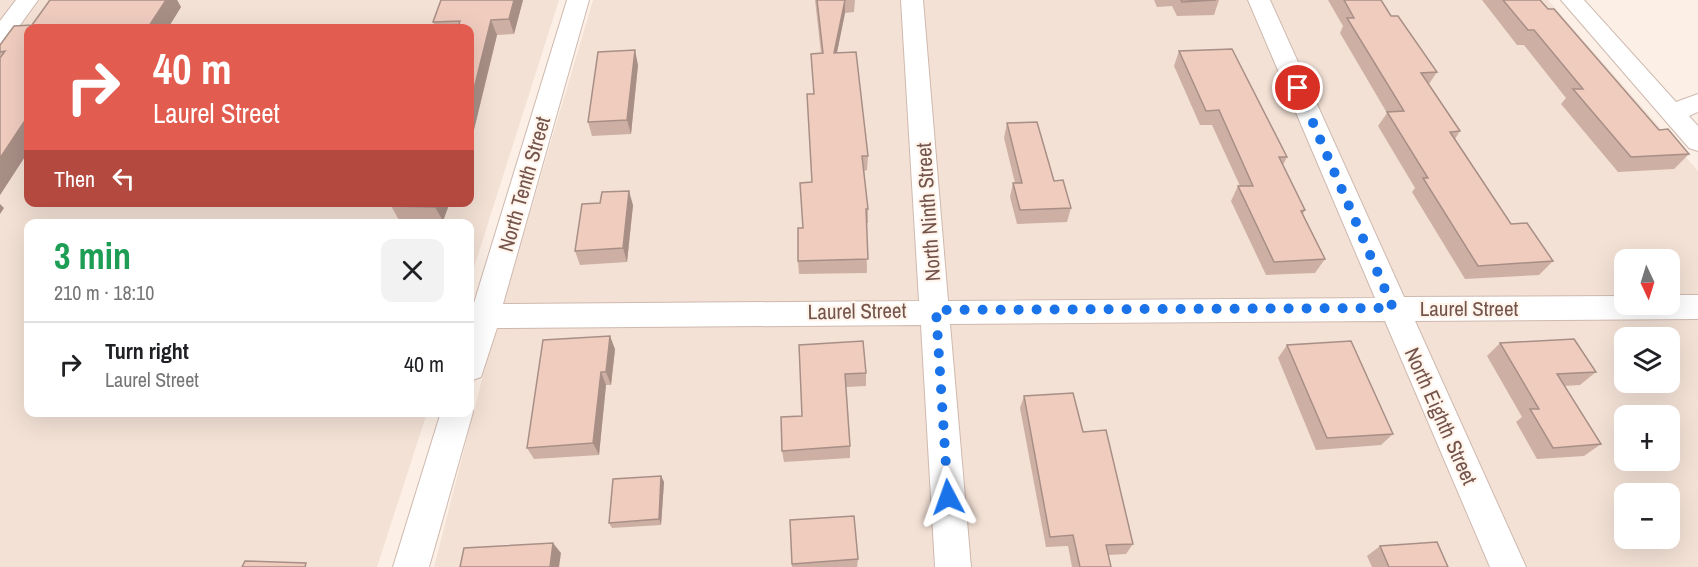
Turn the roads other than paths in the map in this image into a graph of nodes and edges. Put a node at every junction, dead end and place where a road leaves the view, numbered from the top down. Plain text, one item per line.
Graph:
1 (27, 0) edge
2 (578, 0) edge
3 (912, 0) edge
4 (1259, 0) edge
5 (1572, 0) edge
6 (0, 37) edge
7 (1698, 102) edge
8 (1673, 113) junction
9 (1698, 142) edge
10 (1698, 307) edge
11 (1393, 308) junction
12 (936, 310) junction
13 (485, 316) junction
14 (474, 354) edge
15 (455, 417) edge
16 (411, 567) edge
17 (953, 567) edge
18 (1508, 567) edge

1 - 6 street
2 - 13 street, North Tenth Street
3 - 12 street, North Ninth Street
4 - 11 street, North Eighth Street
5 - 8 street
7 - 8 street
8 - 9 street
10 - 11 street, Laurel Street
11 - 12 street, Laurel Street
11 - 18 street, North Eighth Street
12 - 13 street, Laurel Street
12 - 17 street, North Ninth Street
13 - 14 street, North Tenth Street
15 - 16 street

